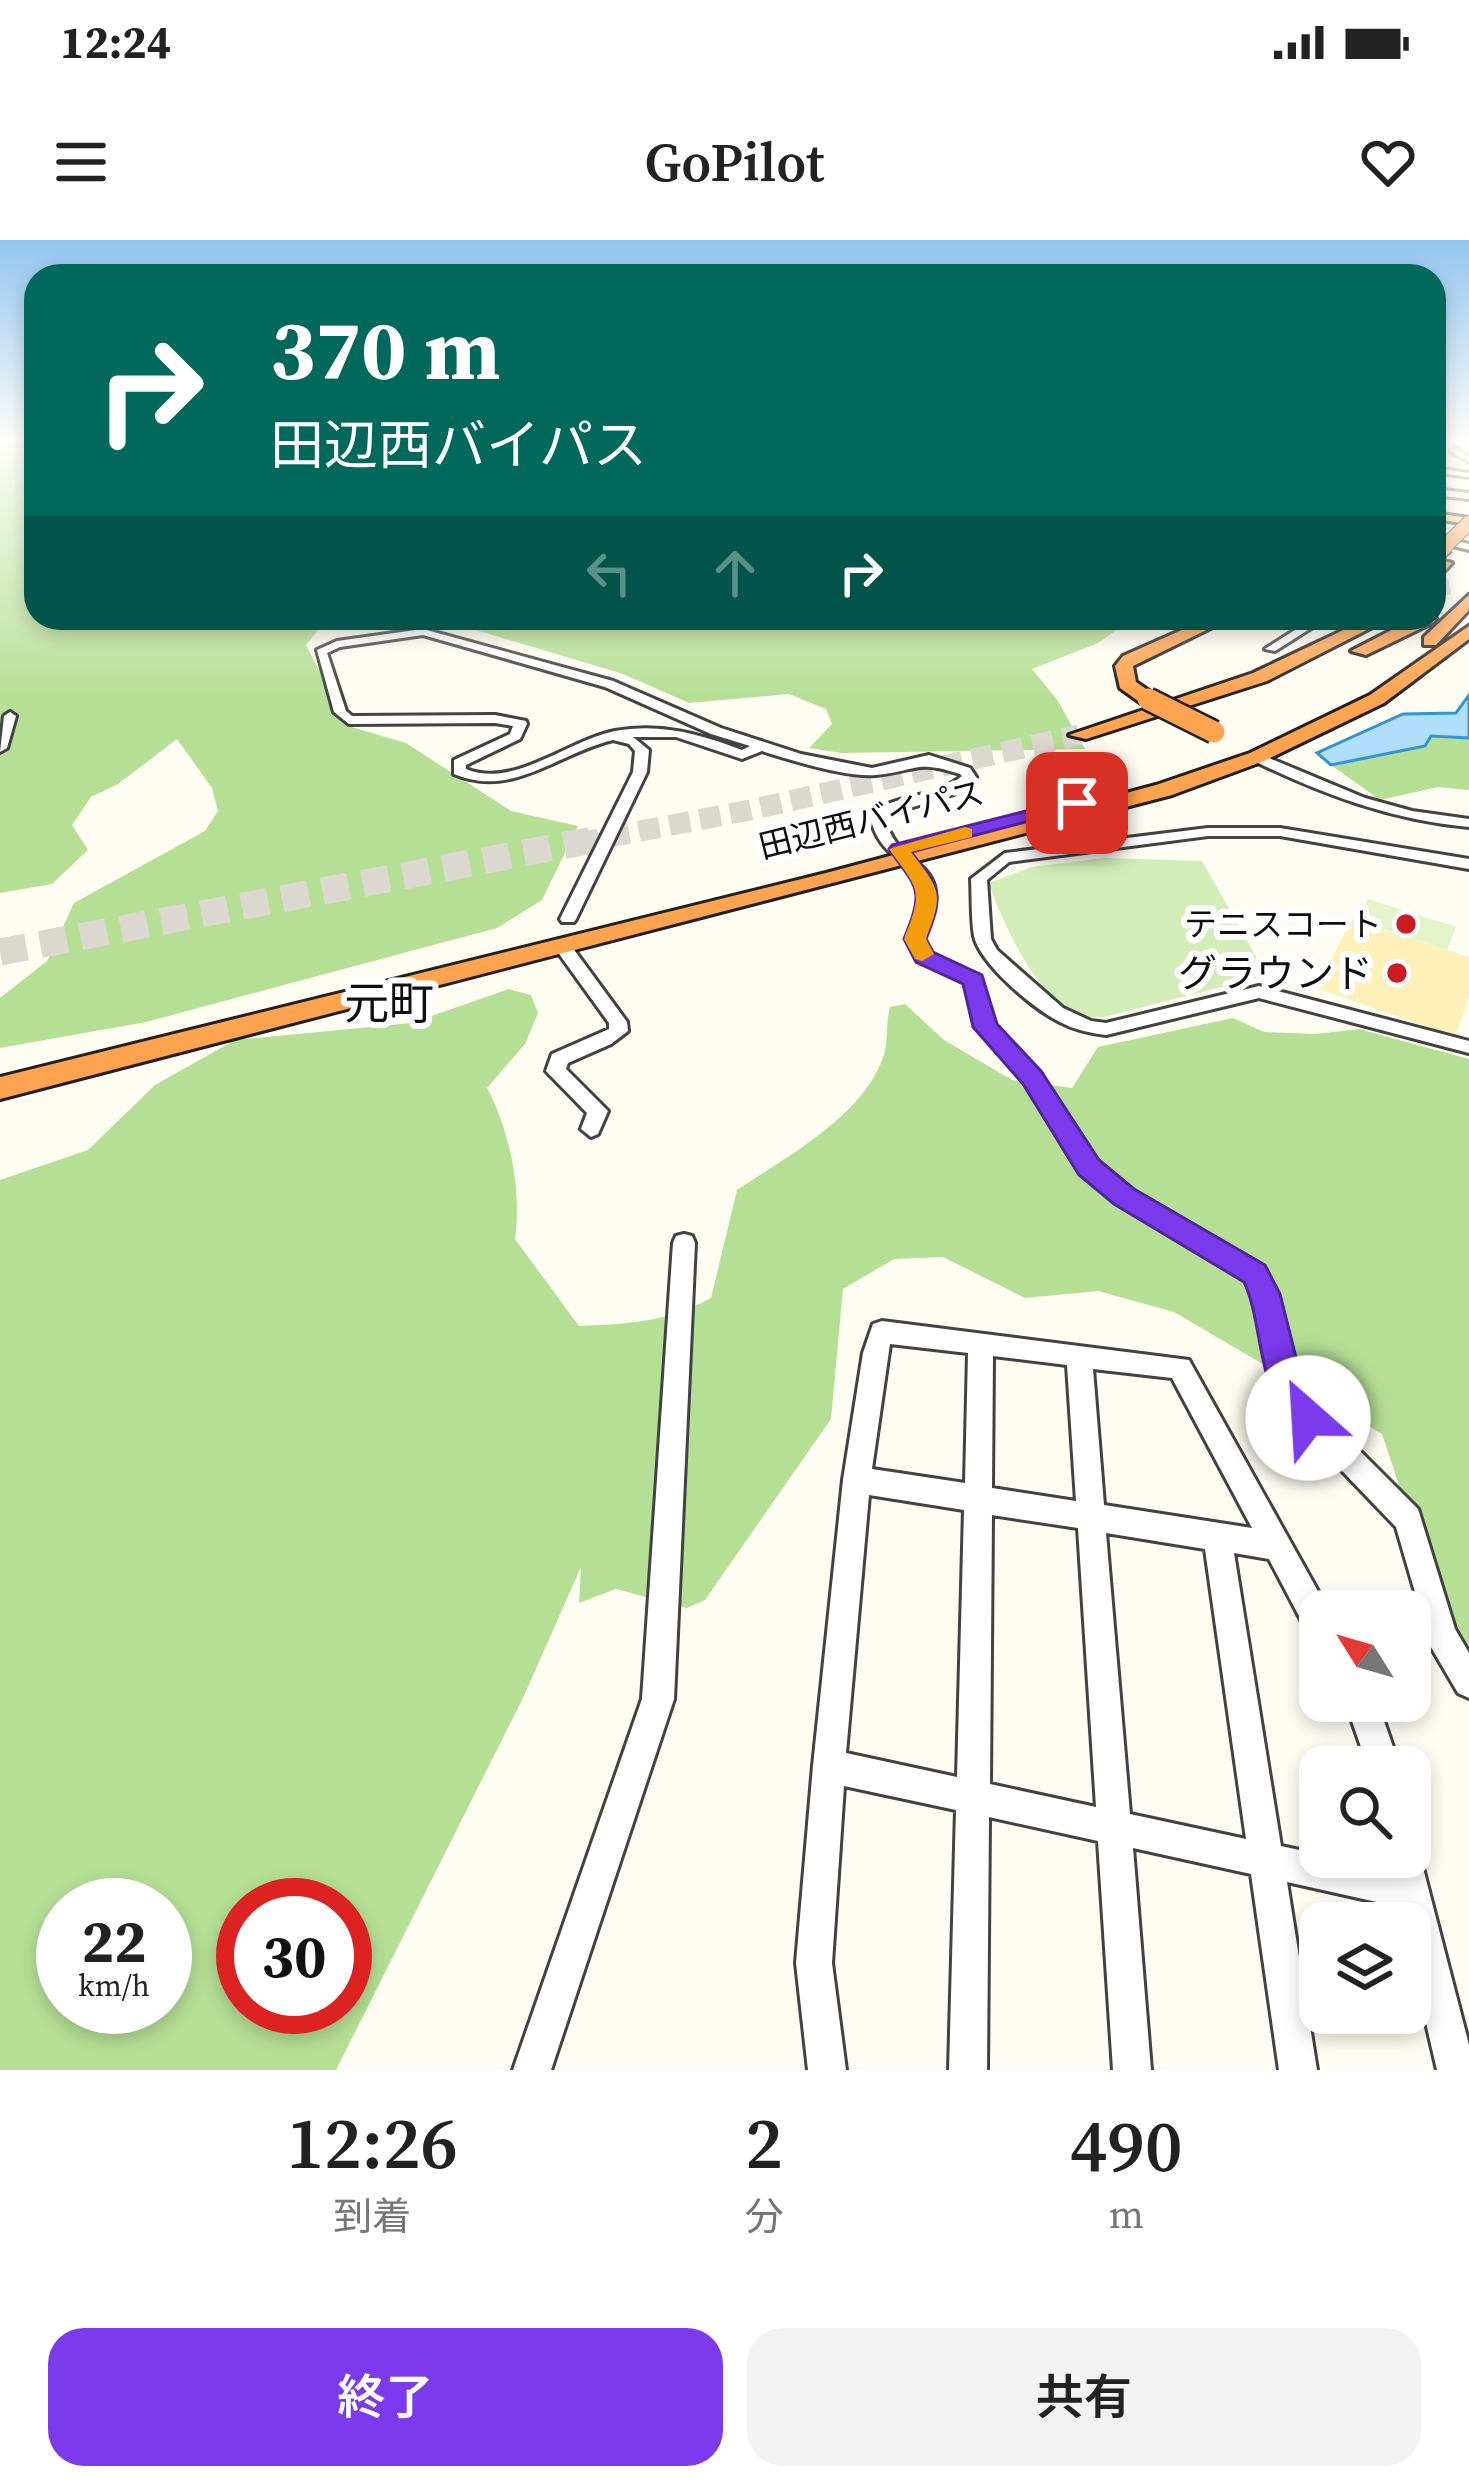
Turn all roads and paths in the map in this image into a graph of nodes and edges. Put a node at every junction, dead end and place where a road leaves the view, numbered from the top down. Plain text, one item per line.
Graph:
1 (1466, 528) edge
2 (1446, 554) edge
3 (1469, 600) edge
4 (1469, 617) edge
5 (1446, 627) edge
6 (1169, 630) edge
7 (1190, 630) edge
8 (1195, 630) edge
9 (1302, 630) edge
10 (1331, 630) edge
11 (1357, 630) edge
12 (1405, 630) edge
13 (1443, 630) edge
14 (1469, 631) edge
15 (1174, 639) junction
16 (1469, 642) edge
17 (1271, 649) dead end
18 (1405, 674) junction
19 (1260, 677) junction
20 (1143, 702) junction
21 (1182, 705) junction
22 (10, 716) dead end
23 (1078, 735) tunnel mouth
24 (621, 737) junction
25 (1230, 744) junction
26 (759, 747) junction
27 (0, 748) edge
28 (1469, 823) edge
29 (904, 853) junction
30 (1469, 865) edge
31 (568, 919) dead end
32 (983, 939) junction
33 (566, 951) dead end
34 (956, 970) junction
35 (1469, 1047) edge
36 (0, 1088) edge
37 (591, 1129) dead end
38 (684, 1243) dead end
39 (980, 1343) junction
40 (1079, 1355) junction
41 (856, 1480) junction
42 (978, 1499) junction
43 (1091, 1516) junction
44 (1216, 1536) junction
45 (1277, 1546) junction
46 (1301, 1590) edge
47 (1469, 1682) edge
48 (829, 1766) junction
49 (973, 1797) junction
50 (1114, 1828) junction
51 (1267, 1861) junction
52 (1299, 1864) edge
53 (1410, 1878) edge
54 (532, 2070) edge
55 (827, 2070) edge
56 (968, 2070) edge
57 (1132, 2070) edge
58 (1298, 2070) edge
59 (1456, 2070) edge

1 - 2 highway, bridge
3 - 5 highway
4 - 18 highway, 田辺西バイパス
6 - 20 highway
7 - 15 highway
8 - 15 highway
9 - 17 street
10 - 21 highway
11 - 19 highway
12 - 19 highway
13 - 18 highway
14 - 18 highway, 田辺西バイパス
15 - 20 highway
16 - 18 highway
18 - 25 highway, 田辺西バイパス
19 - 21 highway
20 - 25 highway, bridge
21 - 23 highway
22 - 27 street
24 - 26 street
24 - 26 street
24 - 31 street
25 - 28 street
25 - 29 highway, 田辺西バイパス
26 - 29 street
29 - 34 street
29 - 36 highway, 田辺西バイパス
30 - 32 street
32 - 34 street
32 - 35 street
33 - 37 street
34 - 47 street
38 - 54 street
39 - 40 street
39 - 41 street
39 - 42 street
40 - 43 street
40 - 45 street
41 - 42 street
41 - 48 street
42 - 43 street
42 - 49 street
43 - 44 street
43 - 50 street
44 - 45 street
44 - 51 street
45 - 46 street
48 - 49 street
48 - 55 street
49 - 50 street
49 - 56 street
50 - 51 street
50 - 57 street
51 - 52 street
51 - 58 street
53 - 59 street

